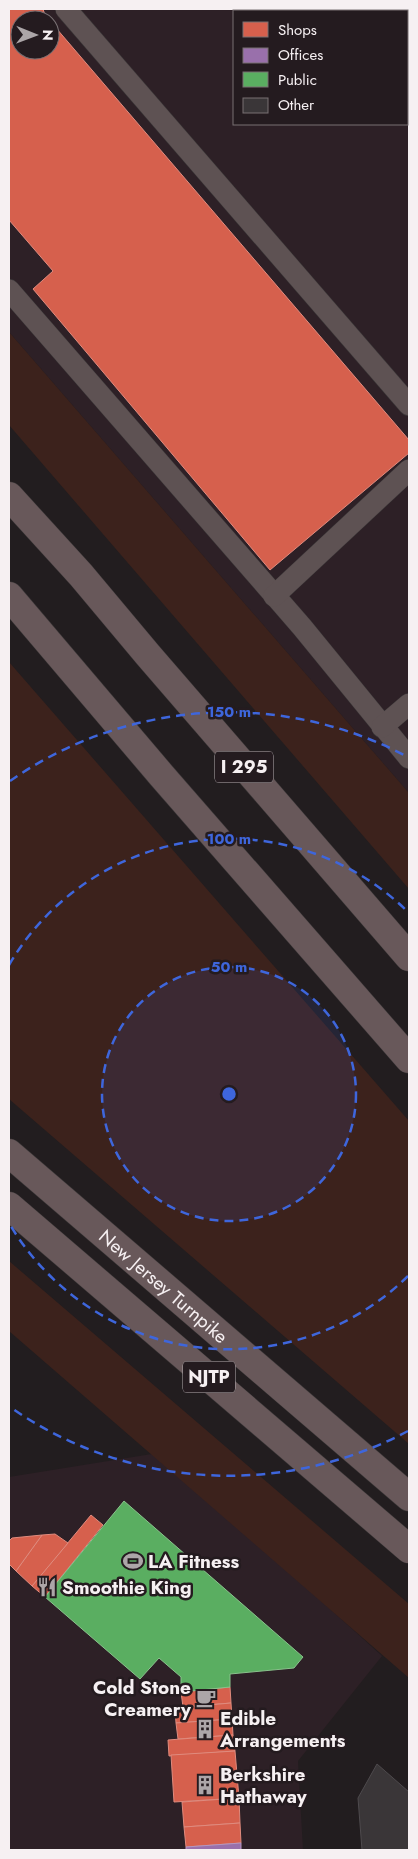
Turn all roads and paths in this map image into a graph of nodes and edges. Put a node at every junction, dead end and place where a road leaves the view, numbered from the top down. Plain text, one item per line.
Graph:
1 (66, 9) edge
2 (9, 290) edge
3 (409, 405) edge
4 (409, 470) edge
5 (9, 496) edge
6 (9, 596) edge
7 (274, 596) junction
8 (409, 704) edge
9 (382, 727) junction
10 (409, 758) edge
11 (409, 957) edge
12 (409, 1058) edge
13 (9, 1153) edge
14 (9, 1206) edge
15 (409, 1497) edge
16 (409, 1548) edge

1 - 3 lane
2 - 7 lane
4 - 7 lane
5 - 11 highway, I 295
6 - 12 highway
7 - 9 lane
8 - 9 lane
9 - 10 lane
13 - 15 highway, New Jersey Turnpike / NJTP
14 - 16 highway, New Jersey Turnpike / NJTP

